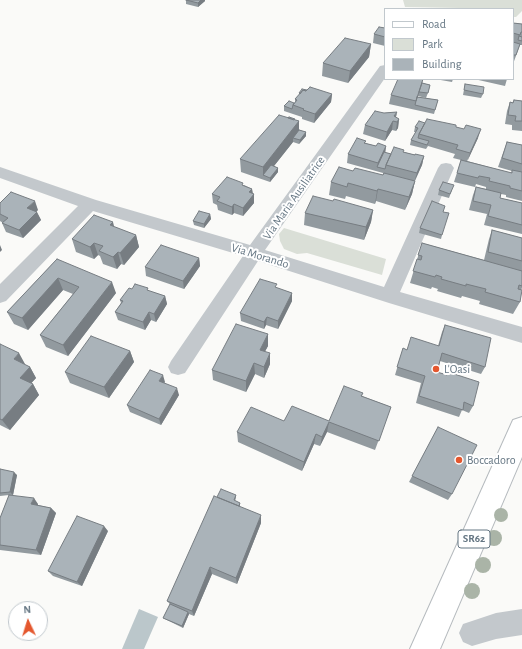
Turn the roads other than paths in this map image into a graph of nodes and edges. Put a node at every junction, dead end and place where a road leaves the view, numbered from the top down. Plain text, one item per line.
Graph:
1 (384, 70) edge
2 (446, 168) dead end
3 (0, 172) edge
4 (90, 204) junction
5 (254, 253) junction
6 (0, 296) edge
7 (389, 296) junction
8 (522, 335) edge
9 (178, 367) dead end
10 (522, 428) edge
11 (522, 622) edge
12 (472, 632) dead end
13 (425, 649) edge

1 - 5 street, Via Maria Ausiliatrice
2 - 7 street
3 - 4 street, Via Morando
4 - 5 street, Via Morando
4 - 6 street
5 - 7 street, Via Morando
5 - 9 street, Via Maria Ausiliatrice
7 - 8 street, Via Morando
10 - 13 main road, SR62
11 - 12 street

